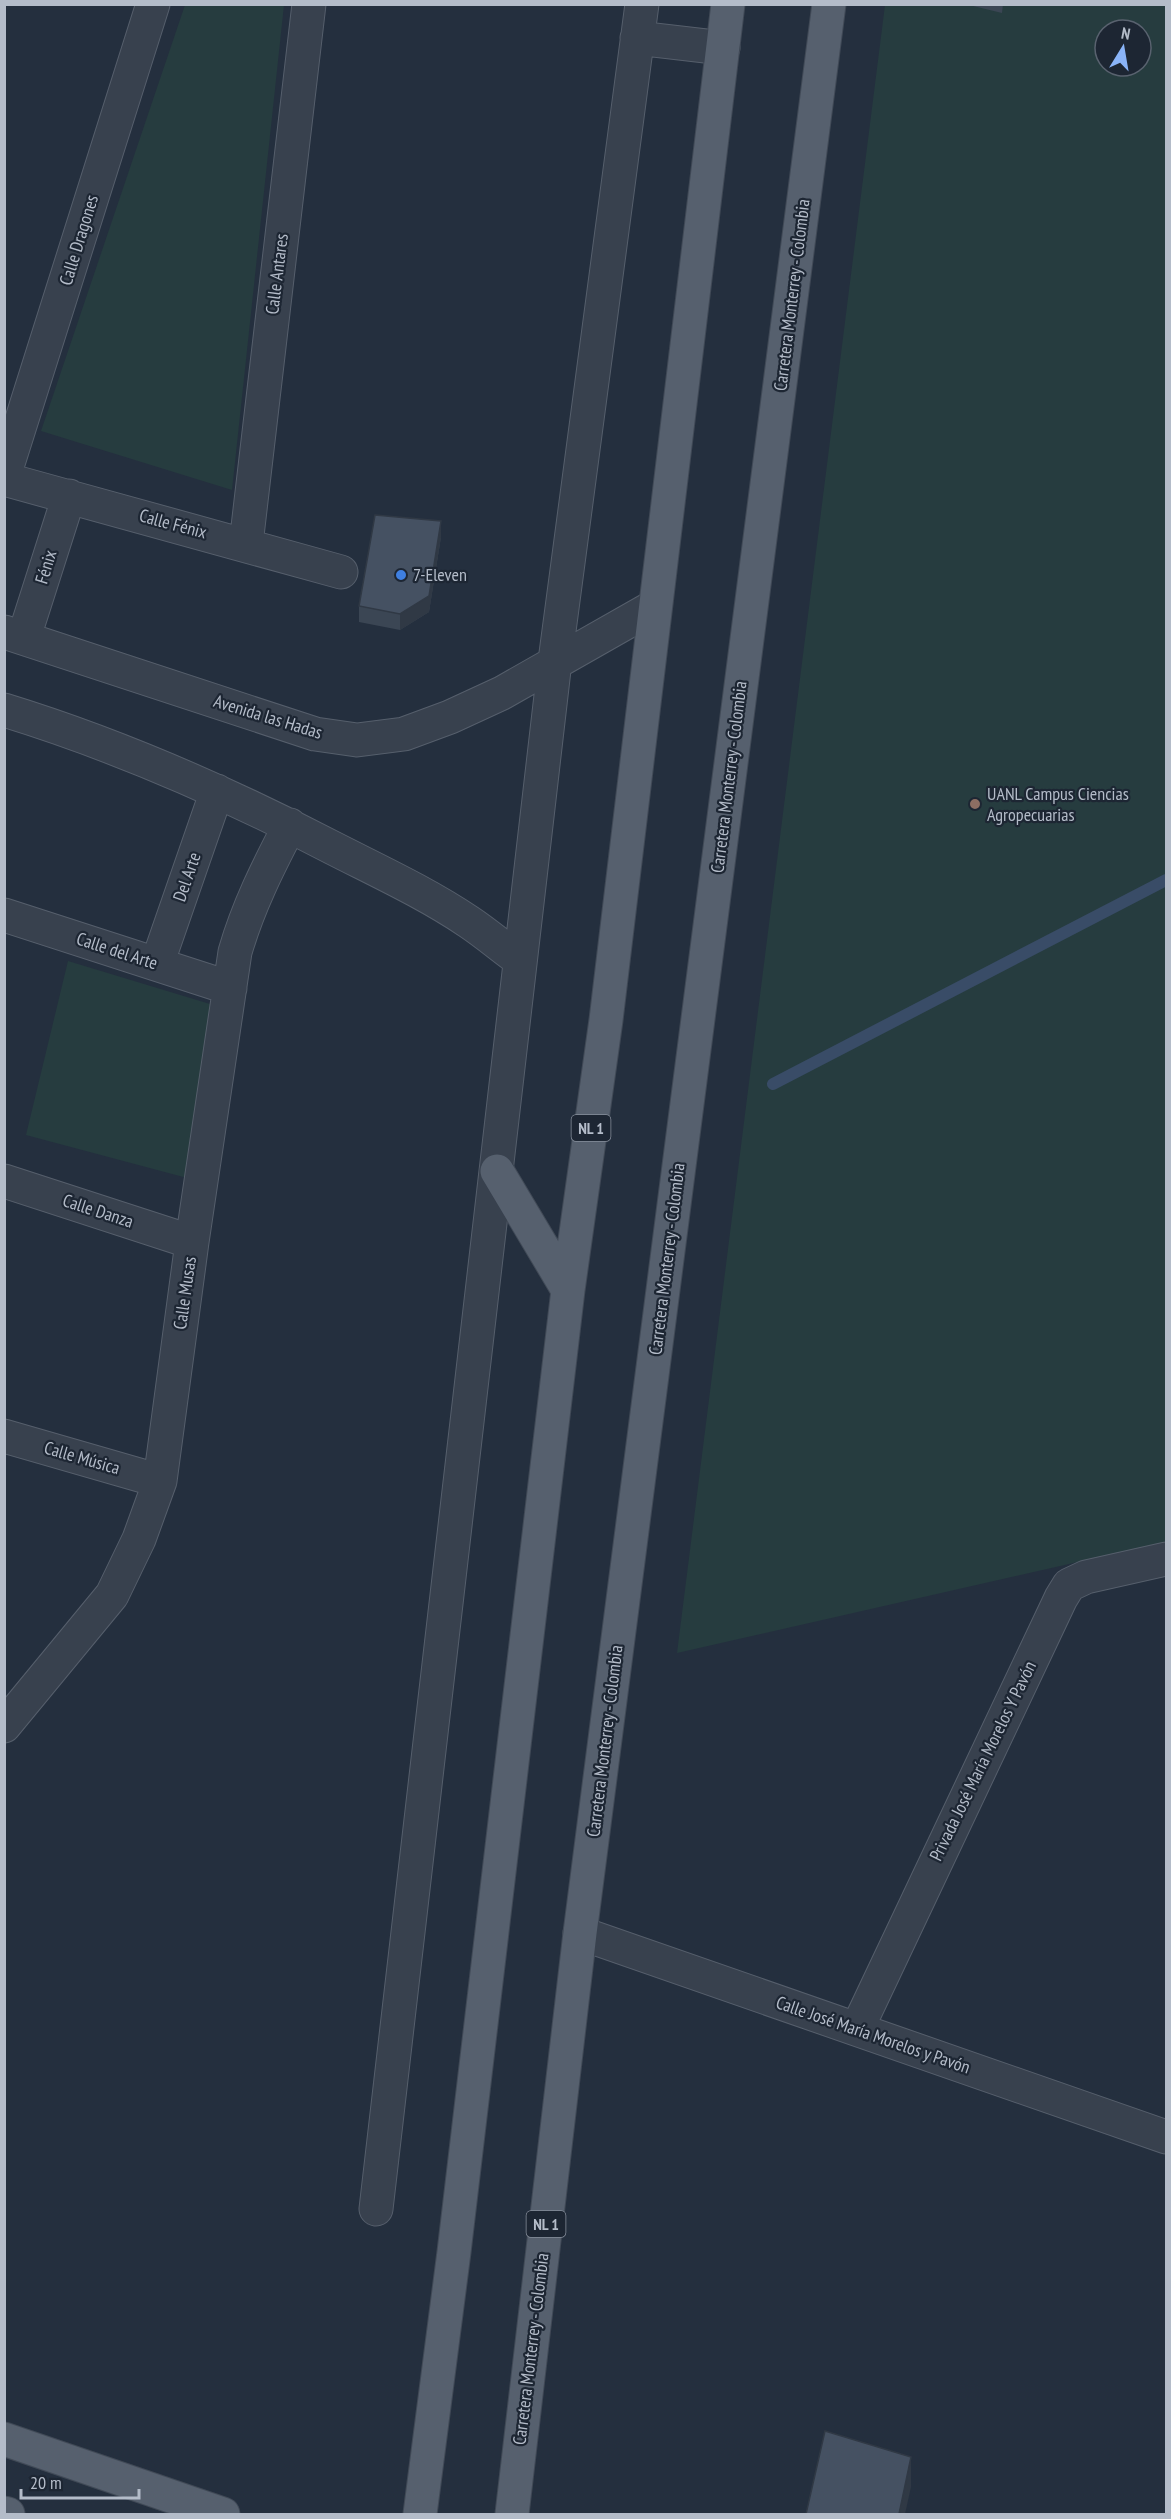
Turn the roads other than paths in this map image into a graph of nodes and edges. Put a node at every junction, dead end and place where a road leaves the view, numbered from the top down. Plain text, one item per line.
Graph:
1 (153, 4) edge
2 (309, 4) edge
3 (642, 4) edge
4 (728, 4) edge
5 (829, 4) edge
6 (637, 38) junction
7 (723, 48) junction
8 (4, 477) edge
9 (69, 496) junction
10 (246, 544) junction
11 (341, 572) dead end
12 (656, 606) junction
13 (14, 634) edge
14 (555, 661) junction
15 (4, 710) edge
16 (217, 791) junction
17 (290, 825) junction
18 (4, 915) edge
19 (520, 960) junction
20 (157, 964) junction
21 (230, 988) junction
22 (497, 1171) junction
23 (4, 1181) edge
24 (192, 1242) junction
25 (568, 1290) junction
26 (4, 1436) edge
27 (160, 1481) junction
28 (1167, 1560) edge
29 (10, 1710) edge
30 (580, 1933) junction
31 (857, 2029) junction
32 (1167, 2137) edge
33 (376, 2209) dead end
34 (4, 2439) edge
35 (224, 2514) edge
36 (420, 2514) edge
37 (512, 2514) edge

1 - 8 street, Calle Dragones
2 - 10 street, Calle Antares
3 - 6 street
4 - 7 main road, NL 1
5 - 30 main road, Carretera Monterrey - Colombia / NL 1
6 - 7 street
6 - 14 street
7 - 12 main road, NL 1
8 - 9 street, Calle Fénix
9 - 10 street, Calle Fénix
9 - 13 street, Fénix
10 - 11 street, Calle Fénix
12 - 14 street, Avenida las Hadas
12 - 25 main road, NL 1
13 - 14 street, Avenida las Hadas
14 - 19 street
15 - 16 street
16 - 17 street
16 - 20 street, Del Arte
17 - 19 street
17 - 21 street, Calle Musas
18 - 20 street, Calle del Arte
19 - 22 street
20 - 21 street, Calle del Arte
21 - 24 street, Calle Musas
22 - 25 main road
22 - 33 street
23 - 24 street, Calle Danza
24 - 27 street, Calle Musas
25 - 36 main road, NL 1
26 - 27 street, Calle Música
27 - 29 street, Calle Musas
28 - 31 street, Privada José María Morelos Y Pavón
30 - 31 street, Calle José María Morelos y Pavón
30 - 37 main road, Carretera Monterrey - Colombia / NL 1
31 - 32 street, Calle José María Morelos y Pavón
34 - 35 main road

